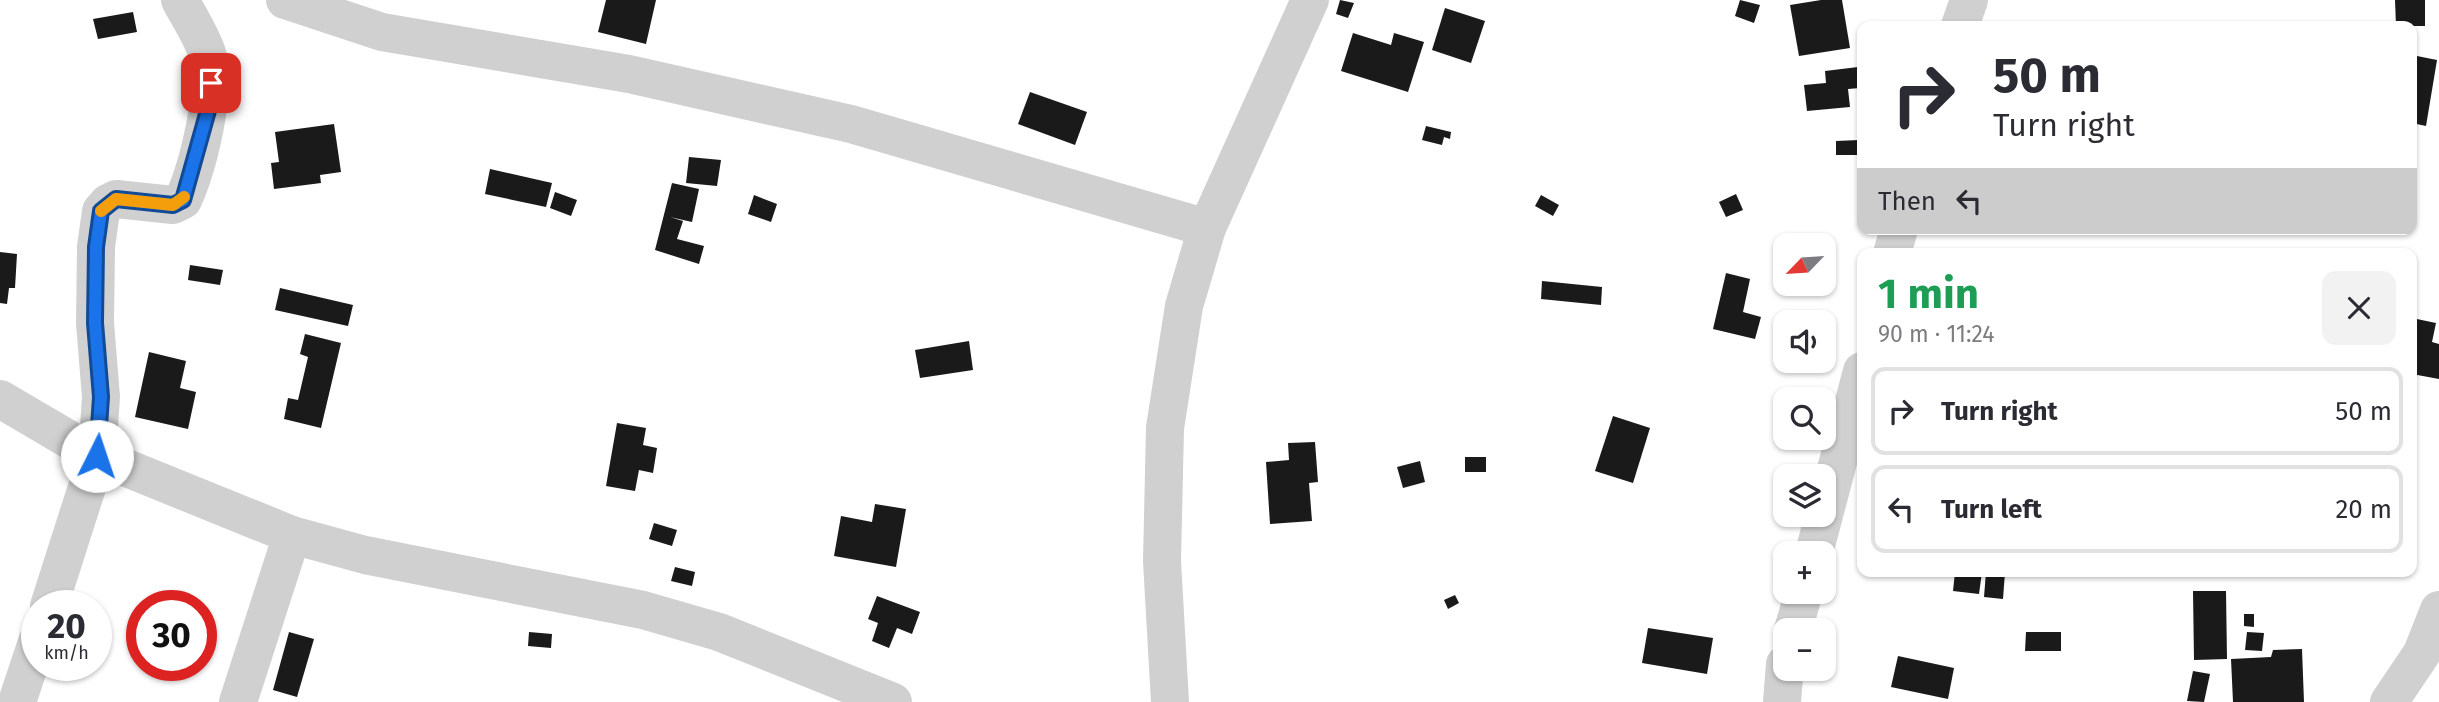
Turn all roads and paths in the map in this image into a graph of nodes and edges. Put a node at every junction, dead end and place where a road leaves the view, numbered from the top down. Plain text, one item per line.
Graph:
1 (180, 0) edge
2 (285, 0) edge
3 (1310, 0) edge
4 (1969, 0) edge
5 (1962, 21) edge
6 (1207, 228) junction
7 (1857, 390) edge
8 (0, 399) edge
9 (97, 456) junction
10 (292, 536) junction
11 (1817, 541) edge
12 (54, 590) edge
13 (2439, 610) edge
14 (24, 681) edge
15 (1784, 681) edge
16 (17, 702) edge
17 (238, 702) edge
18 (893, 702) edge
19 (1170, 702) edge
20 (1782, 702) edge
21 (2389, 702) edge

1 - 9 street
2 - 6 street
3 - 6 street
4 - 5 street
6 - 19 street
7 - 11 street
8 - 9 street
9 - 10 street
9 - 12 street
10 - 17 street
10 - 18 street
13 - 21 street
14 - 16 street
15 - 20 street

